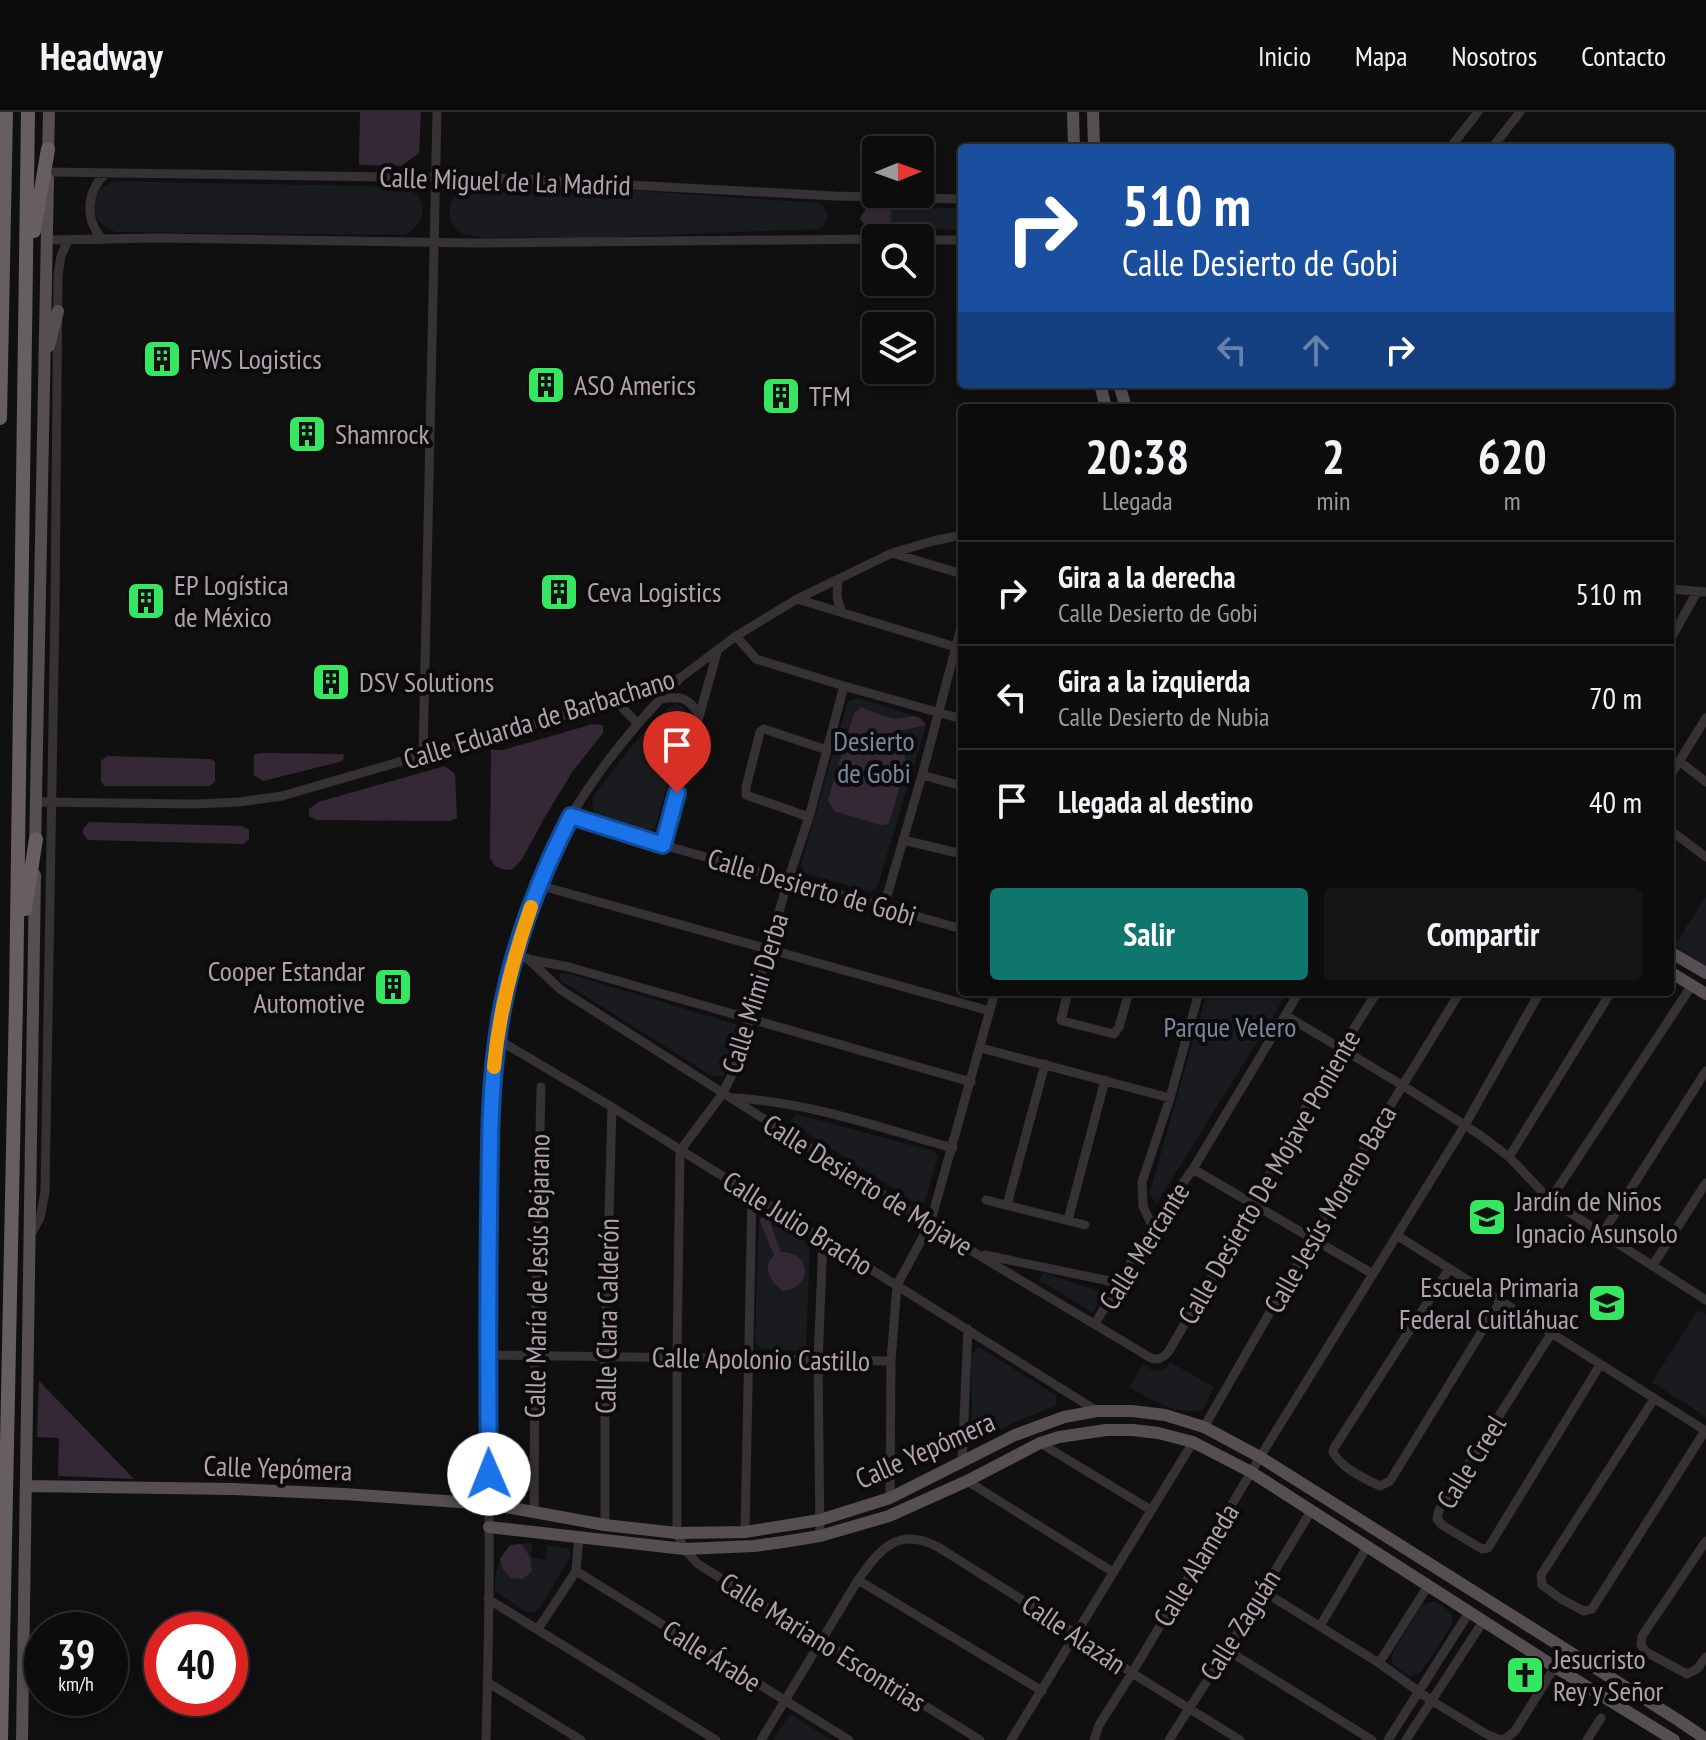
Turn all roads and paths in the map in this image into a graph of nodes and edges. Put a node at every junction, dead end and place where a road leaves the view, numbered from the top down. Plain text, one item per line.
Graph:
1 (6, 112) edge
2 (28, 112) edge
3 (49, 112) edge
4 (437, 112) edge
5 (1073, 112) edge
6 (1093, 112) edge
7 (1478, 112) edge
8 (1520, 112) edge
9 (1074, 144) edge
10 (1094, 144) edge
11 (1453, 144) edge
12 (1495, 144) edge
13 (48, 149) junction
14 (48, 172) junction
15 (106, 173) junction
16 (436, 178) junction
17 (958, 199) edge
18 (862, 239) edge
19 (47, 240) junction
20 (68, 240) junction
21 (103, 240) junction
22 (934, 240) edge
23 (958, 240) edge
24 (434, 243) junction
25 (26, 275) junction
26 (0, 309) edge
27 (58, 311) junction
28 (1, 317) edge
29 (43, 376) junction
30 (0, 418) edge
31 (958, 536) edge
32 (892, 553) junction
33 (958, 573) edge
34 (838, 579) junction
35 (1674, 589) edge
36 (1702, 592) edge
37 (797, 599) junction
38 (841, 611) junction
39 (1674, 634) edge
40 (736, 636) junction
41 (958, 648) edge
42 (718, 649) junction
43 (958, 651) edge
44 (680, 678) junction
45 (844, 686) junction
46 (659, 699) junction
47 (615, 700) junction
48 (939, 712) junction
49 (699, 715) junction
50 (958, 718) edge
51 (1706, 718) edge
52 (637, 723) junction
53 (827, 750) junction
54 (423, 755) junction
55 (1679, 761) junction
56 (1674, 769) edge
57 (922, 775) junction
58 (1706, 782) edge
59 (958, 785) edge
60 (37, 802) junction
61 (52, 802) junction
62 (571, 816) junction
63 (809, 817) junction
64 (1674, 833) edge
65 (36, 839) junction
66 (903, 840) junction
67 (663, 845) junction
68 (958, 853) edge
69 (1706, 857) edge
70 (788, 880) junction
71 (538, 885) junction
72 (884, 906) junction
73 (958, 928) edge
74 (769, 950) junction
75 (1674, 954) edge
76 (514, 956) junction
77 (527, 958) junction
78 (1706, 973) edge
79 (1674, 974) edge
80 (1692, 985) junction
81 (1706, 994) edge
82 (994, 996) edge
83 (1067, 996) edge
84 (1128, 996) edge
85 (1198, 996) edge
86 (1297, 996) edge
87 (1374, 996) edge
88 (1458, 996) edge
89 (1538, 996) edge
90 (1609, 996) edge
91 (16, 1001) junction
92 (990, 1011) junction
93 (1285, 1015) junction
94 (750, 1018) junction
95 (497, 1039) junction
96 (981, 1048) junction
97 (1340, 1049) junction
98 (1045, 1064) junction
99 (1706, 1071) edge
100 (1105, 1080) junction
101 (971, 1082) junction
102 (1402, 1085) junction
103 (541, 1087) dead end
104 (727, 1095) junction
105 (1170, 1098) junction
106 (612, 1107) junction
107 (1465, 1125) junction
108 (953, 1148) junction
109 (680, 1151) junction
110 (1509, 1157) junction
111 (1193, 1169) junction
112 (1706, 1183) edge
113 (752, 1195) junction
114 (986, 1200) dead end
115 (1550, 1200) junction
116 (1007, 1205) junction
117 (1253, 1205) junction
118 (1068, 1220) junction
119 (930, 1224) junction
120 (1085, 1225) dead end
121 (1152, 1226) junction
122 (1602, 1234) junction
123 (1398, 1236) junction
124 (30, 1237) junction
125 (1312, 1238) junction
126 (823, 1239) junction
127 (975, 1253) junction
128 (1653, 1265) junction
129 (1449, 1269) junction
130 (1373, 1274) junction
131 (1119, 1283) junction
132 (897, 1285) junction
133 (1705, 1297) edge
134 (1501, 1300) junction
135 (1095, 1324) junction
136 (968, 1329) junction
137 (1551, 1334) junction
138 (488, 1355) junction
139 (535, 1356) junction
140 (605, 1357) junction
141 (677, 1357) junction
142 (748, 1358) junction
143 (818, 1361) junction
144 (891, 1361) junction
145 (1600, 1365) junction
146 (1654, 1399) junction
147 (1097, 1411) junction
148 (1204, 1427) junction
149 (1706, 1431) edge
150 (1193, 1442) junction
151 (1040, 1443) junction
152 (1260, 1457) junction
153 (962, 1462) junction
154 (1251, 1472) junction
155 (967, 1481) junction
156 (26, 1486) junction
157 (890, 1498) junction
158 (489, 1504) junction
159 (1151, 1510) junction
160 (1311, 1511) junction
161 (534, 1513) junction
162 (820, 1520) junction
163 (605, 1525) junction
164 (489, 1527) junction
165 (745, 1532) junction
166 (677, 1533) junction
167 (820, 1536) junction
168 (579, 1537) junction
169 (1706, 1541) edge
170 (1367, 1547) junction
171 (684, 1549) junction
172 (576, 1571) junction
173 (1113, 1572) junction
174 (858, 1580) junction
175 (1428, 1586) junction
176 (1261, 1590) junction
177 (488, 1599) junction
178 (1470, 1611) junction
179 (1484, 1620) junction
180 (1320, 1626) junction
181 (538, 1629) junction
182 (1076, 1634) junction
183 (822, 1642) junction
184 (1227, 1650) junction
185 (1706, 1657) edge
186 (1379, 1663) junction
187 (1555, 1667) junction
188 (1132, 1673) junction
189 (487, 1682) junction
190 (1042, 1691) junction
191 (1419, 1691) junction
192 (785, 1701) junction
193 (1432, 1701) junction
194 (1189, 1708) junction
195 (1601, 1718) dead end
196 (1706, 1739) edge
197 (1, 1740) edge
198 (22, 1740) edge
199 (486, 1740) edge
200 (581, 1740) edge
201 (716, 1740) edge
202 (761, 1740) edge
203 (849, 1740) edge
204 (980, 1740) edge
205 (1011, 1740) edge
206 (1094, 1740) edge
207 (1169, 1740) edge
208 (1240, 1740) edge
209 (1372, 1740) edge
210 (1388, 1740) edge
211 (1406, 1740) edge
212 (1587, 1740) edge
213 (1673, 1740) edge

1 - 28 highway
2 - 25 highway
3 - 13 main road
4 - 16 street
5 - 9 main road
6 - 10 main road
7 - 11 street
8 - 12 street
13 - 14 main road
13 - 25 highway
14 - 15 street, Calle Miguel de La Madrid
14 - 19 main road
15 - 16 street, Calle Miguel de La Madrid
15 - 21 street
16 - 17 street, Calle Miguel de La Madrid
16 - 24 street
18 - 24 street, Calle Miguel de La Madrid
19 - 20 street, Calle Miguel de La Madrid
19 - 29 main road
20 - 21 street, Calle Miguel de La Madrid
20 - 27 street
21 - 24 street, Calle Miguel de La Madrid
22 - 23 street
24 - 54 street
25 - 91 highway
26 - 28 highway
27 - 29 main road
27 - 61 street
28 - 30 highway
29 - 60 main road
31 - 32 street, Calle Eduarda de Barbachano
32 - 33 street
32 - 34 street, Calle Eduarda de Barbachano
34 - 37 street, Calle Eduarda de Barbachano
34 - 38 street
35 - 36 street
36 - 39 street
37 - 38 street
37 - 40 street, Calle Eduarda de Barbachano
38 - 41 street
40 - 42 street, Calle Eduarda de Barbachano
40 - 45 street
42 - 44 street, Calle Eduarda de Barbachano
42 - 49 street
43 - 48 street
44 - 46 street
44 - 47 street, Calle Eduarda de Barbachano
45 - 48 street
45 - 53 street, Calle Mimi Derba
46 - 49 street
46 - 52 street
47 - 52 street
47 - 54 street, Calle Eduarda de Barbachano
48 - 50 street
48 - 57 street
49 - 67 street
51 - 55 street
52 - 62 street
53 - 63 street, Calle Mimi Derba
53 - 63 street
54 - 61 street, Calle Eduarda de Barbachano
55 - 56 street
55 - 58 street
57 - 59 street
57 - 66 street
60 - 61 street, Calle Eduarda de Barbachano
60 - 65 main road
61 - 124 street
62 - 67 street, Calle Desierto de Gobi
62 - 71 street
63 - 70 street, Calle Mimi Derba
64 - 69 street
65 - 91 highway
65 - 124 main road
66 - 68 street
66 - 72 street
67 - 70 street, Calle Desierto de Gobi
70 - 72 street, Calle Desierto de Gobi
70 - 74 street, Calle Mimi Derba
71 - 74 street
71 - 76 street
72 - 73 street, Calle Desierto de Gobi
74 - 92 street
74 - 94 street, Calle Mimi Derba
75 - 78 main road
76 - 77 street
76 - 95 street
77 - 94 street
77 - 104 street, Calle Desierto de Mojave
79 - 80 main road
80 - 81 main road
80 - 115 street
82 - 92 street
83 - 84 street
85 - 105 street
86 - 93 street, Calle Mercante
87 - 97 street, Calle Desierto De Mojave Poniente
88 - 102 street, Calle Jesús Moreno Baca
89 - 107 street, Calle Alameda
90 - 110 street
91 - 197 highway
92 - 96 street
93 - 97 street
93 - 111 street, Calle Mercante
94 - 101 street
94 - 104 street, Calle Mimi Derba
95 - 106 street, Calle Julio Bracho
95 - 138 street
96 - 98 street
96 - 101 street
97 - 102 street
97 - 117 street, Calle Desierto De Mojave Poniente
98 - 100 street
98 - 116 street
99 - 122 street
100 - 105 street
100 - 118 street
101 - 108 street
102 - 107 street
102 - 125 street, Calle Jesús Moreno Baca
103 - 139 street, Calle María de Jesús Bejarano
104 - 108 street
104 - 109 street, Calle Mimi Derba
104 - 119 street, Calle Desierto de Mojave
105 - 121 street
106 - 109 street, Calle Julio Bracho
106 - 140 street, Calle Clara Calderón
107 - 110 street
107 - 123 street, Calle Alameda
108 - 119 street
109 - 113 street, Calle Julio Bracho
109 - 141 street
110 - 115 street
111 - 117 street, Calle Mercante
111 - 121 street, Calle Mercante
112 - 128 street
113 - 126 street, Calle Julio Bracho
113 - 142 street
114 - 116 street
115 - 122 street
116 - 118 street
117 - 125 street, Calle Mercante
117 - 135 street, Calle Desierto De Mojave Poniente
118 - 120 street
119 - 127 street, Calle Desierto de Mojave
119 - 132 street
121 - 131 street, Calle Mercante
122 - 128 street
123 - 129 street
123 - 130 street, Calle Alameda
124 - 156 main road
125 - 130 street, Calle Mercante
125 - 148 street, Calle Jesús Moreno Baca
126 - 132 street, Calle Julio Bracho
126 - 143 street
127 - 131 street
127 - 135 street, Calle Desierto de Mojave
128 - 133 street
129 - 134 street
129 - 134 street
130 - 152 street, Calle Alameda
131 - 135 street, Calle Mercante
132 - 136 street, Calle Julio Bracho
132 - 144 street
134 - 137 street
136 - 147 street, Calle Julio Bracho
136 - 153 street
137 - 145 street
137 - 145 street, Calle Creel
138 - 139 street, Calle Apolonio Castillo
138 - 158 street
139 - 140 street, Calle Apolonio Castillo
139 - 161 street, Calle María de Jesús Bejarano
140 - 141 street, Calle Apolonio Castillo
140 - 163 street, Calle Clara Calderón
141 - 142 street, Calle Apolonio Castillo
141 - 166 street
142 - 143 street, Calle Apolonio Castillo
142 - 165 street
143 - 144 street, Calle Apolonio Castillo
143 - 162 street
144 - 157 street
145 - 146 street
146 - 149 street
146 - 149 street
147 - 148 main road, Calle Yepómera
147 - 153 main road, Calle Yepómera
148 - 152 main road, Calle Yepómera
150 - 151 main road, Calle Yepómera
150 - 154 main road, Calle Yepómera
150 - 159 street
151 - 155 main road, Calle Yepómera
151 - 159 street
152 - 154 street, Calle Alameda
152 - 196 main road, Calle Yepómera
153 - 157 main road, Calle Yepómera
154 - 160 main road, Calle Yepómera
154 - 188 street, Calle Alameda
155 - 167 main road, Calle Yepómera
155 - 173 street
156 - 158 main road, Calle Yepómera
156 - 198 main road
157 - 162 main road, Calle Yepómera
158 - 161 main road, Calle Yepómera
158 - 164 street
159 - 173 street
160 - 170 main road, Calle Yepómera
160 - 176 street, Calle Zaguán
161 - 163 main road, Calle Yepómera
162 - 165 main road, Calle Yepómera
162 - 167 street
163 - 166 main road, Calle Yepómera
164 - 168 main road, Calle Yepómera
164 - 177 street
165 - 166 main road, Calle Yepómera
166 - 171 street, Calle Mariano Escontrias
167 - 171 main road, Calle Yepómera
168 - 171 main road, Calle Yepómera
168 - 172 street
169 - 185 street
170 - 175 main road, Calle Yepómera
170 - 180 street
171 - 183 street, Calle Mariano Escontrias
172 - 181 street
172 - 192 street, Calle Árabe
173 - 182 street
174 - 182 street, Calle Alazán
174 - 183 street
174 - 190 street
175 - 178 main road, Calle Yepómera
175 - 186 street
176 - 180 street
176 - 184 street, Calle Zaguán
177 - 181 street
177 - 189 street
178 - 179 main road, Calle Yepómera
178 - 191 street
179 - 187 main road, Calle Yepómera
179 - 193 street
180 - 186 street
181 - 201 street
182 - 188 street, Calle Alazán
182 - 190 street
183 - 192 street
183 - 204 street, Calle Mariano Escontrias
184 - 194 street, Calle Zaguán
184 - 209 street
186 - 191 street
187 - 193 street
187 - 213 main road, Calle Yepómera
188 - 194 street, Calle Alazán
188 - 206 street, Calle Alameda
189 - 199 street
189 - 200 street
190 - 205 street
191 - 193 street
191 - 210 street
192 - 202 street
192 - 203 street, Calle Árabe
193 - 211 street
194 - 207 street, Calle Zaguán
194 - 208 street, Calle Alazán
195 - 212 street

